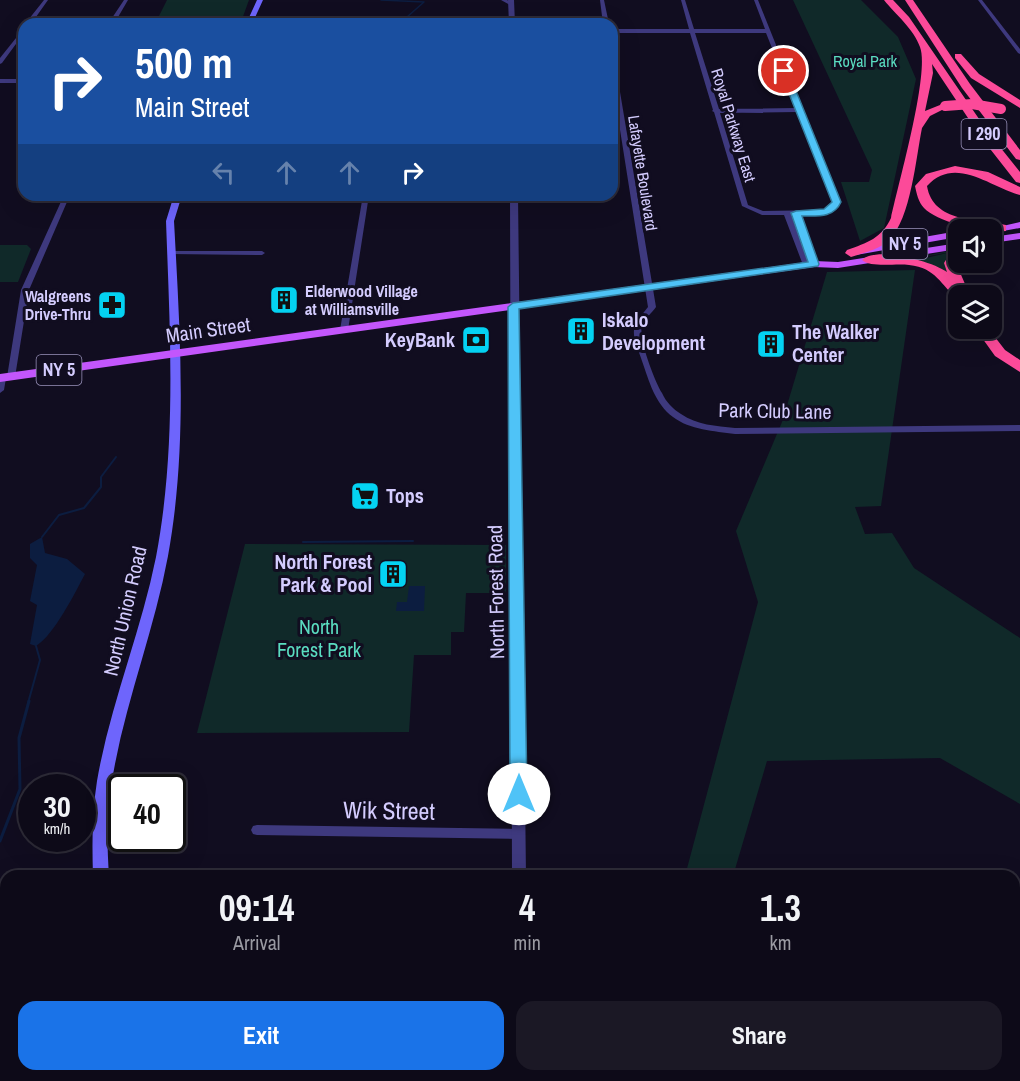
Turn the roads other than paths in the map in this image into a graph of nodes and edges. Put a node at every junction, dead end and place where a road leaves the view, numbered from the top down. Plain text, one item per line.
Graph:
1 (46, 0) edge
2 (126, 0) edge
3 (260, 0) edge
4 (503, 0) edge
5 (602, 0) edge
6 (683, 0) edge
7 (756, 0) edge
8 (888, 0) edge
9 (980, 0) edge
10 (912, 1) edge
11 (512, 2) edge
12 (32, 18) edge
13 (115, 18) edge
14 (252, 18) edge
15 (512, 18) edge
16 (605, 18) edge
17 (618, 31) edge
18 (692, 31) junction
19 (768, 31) junction
20 (18, 38) edge
21 (925, 47) junction
22 (1020, 52) edge
23 (0, 62) edge
24 (0, 81) edge
25 (18, 81) edge
26 (1020, 105) edge
27 (800, 110) junction
28 (715, 111) junction
29 (1020, 116) edge
30 (618, 122) edge
31 (916, 128) junction
32 (1020, 157) edge
33 (1020, 180) edge
34 (1020, 192) edge
35 (64, 201) edge
36 (176, 201) edge
37 (365, 201) edge
38 (514, 201) edge
39 (788, 213) junction
40 (796, 213) junction
41 (955, 219) edge
42 (1020, 225) edge
43 (1002, 228) edge
44 (948, 236) edge
45 (1020, 236) edge
46 (1002, 239) edge
47 (948, 249) edge
48 (171, 253) junction
49 (262, 253) dead end
50 (851, 253) junction
51 (868, 260) junction
52 (810, 264) junction
53 (954, 285) edge
54 (647, 288) junction
55 (513, 307) junction
56 (344, 330) junction
57 (990, 339) edge
58 (176, 354) junction
59 (1020, 364) edge
60 (3, 381) edge
61 (1020, 428) edge
62 (258, 830) dead end
63 (519, 834) junction
64 (101, 870) edge
65 (519, 870) edge

1 - 12 street
2 - 13 street
3 - 14 main road
4 - 11 street
5 - 16 street
6 - 18 street, Royal Parkway East
7 - 19 street
8 - 21 highway, I 290
9 - 22 street
10 - 26 highway
10 - 32 highway, I 290
11 - 15 street
17 - 18 street
18 - 19 street
18 - 28 street, Royal Parkway East
19 - 27 street
20 - 23 street
21 - 31 highway
21 - 33 highway, I 290
24 - 25 street
27 - 28 street
27 - 40 street, Royal Parkway East
28 - 39 street, Royal Parkway East
29 - 31 highway, bridge
30 - 54 street, Lafayette Boulevard
31 - 50 highway
34 - 41 highway
35 - 60 street
36 - 48 main road, North Union Road
37 - 56 street
38 - 55 street, North Forest Road
39 - 40 street, Royal Parkway East
39 - 52 street
40 - 52 street
42 - 43 main road
44 - 50 main road, Main Street / NY 5
45 - 46 main road
47 - 51 main road, Main Street / NY 5
48 - 49 street
48 - 58 main road, North Union Road
50 - 52 main road, Main Street / NY 5
51 - 52 main road, Main Street / NY 5
51 - 53 highway
52 - 54 main road, Main Street / NY 5
54 - 55 main road, Main Street / NY 5
54 - 61 street, Park Club Lane
55 - 56 main road, Main Street / NY 5
55 - 63 street, North Forest Road
56 - 58 main road, Main Street / NY 5
57 - 59 highway
58 - 60 main road, Main Street / NY 5
58 - 64 main road, North Union Road
62 - 63 street, Wik Street
63 - 65 street, North Forest Road

